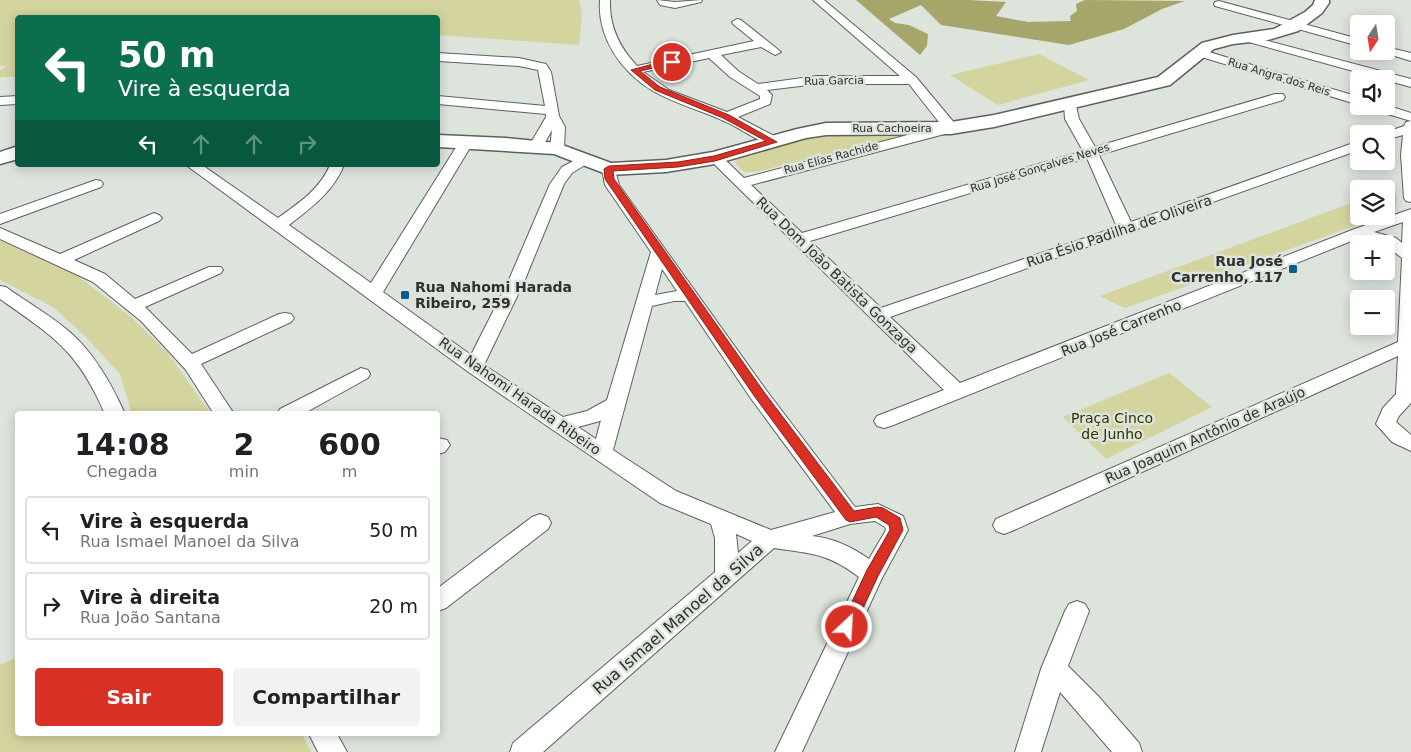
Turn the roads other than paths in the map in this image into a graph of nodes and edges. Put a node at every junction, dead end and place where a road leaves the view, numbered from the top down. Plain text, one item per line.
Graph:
1 (605, 0) edge
2 (697, 0) edge
3 (818, 0) edge
4 (1322, 0) edge
5 (666, 2) edge
6 (1221, 3) edge
7 (737, 22) dead end
8 (1297, 26) junction
9 (1248, 39) junction
10 (1350, 40) edge
11 (763, 43) junction
12 (774, 52) dead end
13 (711, 53) junction
14 (1199, 53) junction
15 (1395, 53) edge
16 (440, 57) edge
17 (1411, 57) edge
18 (634, 70) junction
19 (912, 80) junction
20 (1411, 83) edge
21 (757, 88) junction
22 (1279, 96) dead end
23 (1350, 98) edge
24 (15, 100) edge
25 (440, 100) edge
26 (0, 101) edge
27 (1071, 112) junction
28 (1395, 112) edge
29 (553, 114) junction
30 (726, 116) junction
31 (1411, 117) edge
32 (1411, 127) edge
33 (951, 128) junction
34 (1395, 133) edge
35 (882, 136) junction
36 (440, 141) edge
37 (466, 141) junction
38 (773, 142) junction
39 (536, 146) junction
40 (557, 148) junction
41 (1350, 148) edge
42 (1395, 151) edge
43 (15, 153) edge
44 (1091, 153) junction
45 (1408, 155) junction
46 (0, 158) edge
47 (715, 158) junction
48 (586, 160) junction
49 (196, 167) edge
50 (336, 167) edge
51 (609, 169) junction
52 (741, 183) junction
53 (96, 184) dead end
54 (1411, 198) edge
55 (1411, 214) edge
56 (154, 218) dead end
57 (0, 219) edge
58 (278, 226) junction
59 (1126, 229) junction
60 (0, 233) edge
61 (1358, 233) junction
62 (800, 239) junction
63 (659, 251) junction
64 (1409, 256) junction
65 (61, 260) junction
66 (214, 270) dead end
67 (0, 291) edge
68 (374, 293) junction
69 (691, 296) junction
70 (645, 302) junction
71 (134, 306) junction
72 (878, 315) junction
73 (284, 318) dead end
74 (1407, 345) junction
75 (190, 362) junction
76 (474, 366) junction
77 (361, 374) dead end
78 (958, 392) junction
79 (617, 403) junction
80 (114, 411) edge
81 (222, 411) edge
82 (293, 411) edge
83 (884, 421) dead end
84 (560, 425) junction
85 (1411, 444) edge
86 (602, 453) junction
87 (878, 512) joint
88 (850, 516) junction
89 (720, 518) junction
90 (540, 523) dead end
91 (1004, 525) dead end
92 (770, 539) junction
93 (872, 574) junction
94 (727, 577) junction
95 (440, 599) edge
96 (1077, 611) dead end
97 (1054, 669) junction
98 (323, 736) edge
99 (334, 752) edge
100 (523, 752) edge
101 (788, 752) edge
102 (1028, 752) edge
103 (1129, 752) edge

1 - 18 street
2 - 5 street
3 - 19 street
4 - 8 main road, Rua Cachoeira
6 - 8 street
7 - 11 street
8 - 9 main road, Rua Cachoeira
8 - 10 street
9 - 14 main road, Rua Cachoeira
9 - 20 street
11 - 12 street
11 - 13 street
13 - 18 street
13 - 21 street
14 - 23 street, Rua Angra dos Reis
14 - 27 main road, Rua Cachoeira
15 - 17 street
16 - 29 street
18 - 30 street
19 - 21 street, Rua Garcia
19 - 33 street
21 - 30 street
22 - 44 street, Rua José Gonçalves Neves
24 - 26 street
25 - 29 street
27 - 33 main road, Rua Cachoeira
27 - 44 street
28 - 31 street
29 - 39 street
29 - 40 street
30 - 38 street
32 - 34 street
32 - 45 street
33 - 35 main road, Rua Cachoeira
35 - 38 main road, Rua Cachoeira
35 - 52 street, Rua Elías Rachide
36 - 37 main road, Rua Cachoeira
37 - 39 main road, Rua Cachoeira
37 - 68 street
38 - 47 main road, Rua Cachoeira
39 - 40 main road, Rua Cachoeira
40 - 48 main road, Rua Cachoeira
41 - 59 street, Rua Ésio Padilha de Oliveira
42 - 45 street
43 - 46 main road
44 - 59 street
44 - 62 street, Rua José Gonçalves Neves
45 - 54 street
47 - 51 main road, Rua Cachoeira
47 - 52 street, Rua Dom João Batista Gonzaga
48 - 51 main road, Rua Cachoeira
48 - 76 street
49 - 58 street, Rua Nahomi Harada Ribeiro
50 - 58 street
51 - 63 street
52 - 62 street, Rua Dom João Batista Gonzaga
53 - 57 street
55 - 61 street, Rua José Carrenho
55 - 64 street
56 - 65 street
58 - 68 street, Rua Nahomi Harada Ribeiro
59 - 72 street, Rua Ésio Padilha de Oliveira
60 - 65 street
61 - 64 street
61 - 78 street, Rua José Carrenho
62 - 72 street, Rua Dom João Batista Gonzaga
63 - 69 street
63 - 70 street
64 - 74 street
65 - 71 street
66 - 71 street
67 - 80 street
68 - 76 street, Rua Nahomi Harada Ribeiro
69 - 70 street
69 - 88 street
70 - 79 street
71 - 75 street
72 - 78 street, Rua Dom João Batista Gonzaga
73 - 75 street
74 - 85 street
74 - 91 street, Rua Joaquim Antônio de Araújo
75 - 81 street
76 - 84 street, Rua Nahomi Harada Ribeiro
77 - 82 street
78 - 83 street, Rua José Carrenho
79 - 84 street
79 - 86 street
84 - 86 street, Rua Nahomi Harada Ribeiro
86 - 89 street, Rua Nahomi Harada Ribeiro
87 - 88 street, Rua Ismael Manoel da Silva
87 - 93 street
88 - 92 street, Rua Ismael Manoel da Silva
89 - 92 street, Rua Nahomi Harada Ribeiro
89 - 94 street
90 - 95 street
92 - 93 street, Rua Nahomi Harada Ribeiro
92 - 94 street, Rua Ismael Manoel da Silva
93 - 101 street
94 - 100 street, Rua Ismael Manoel da Silva
96 - 97 street
97 - 102 street
97 - 103 street
98 - 99 street

